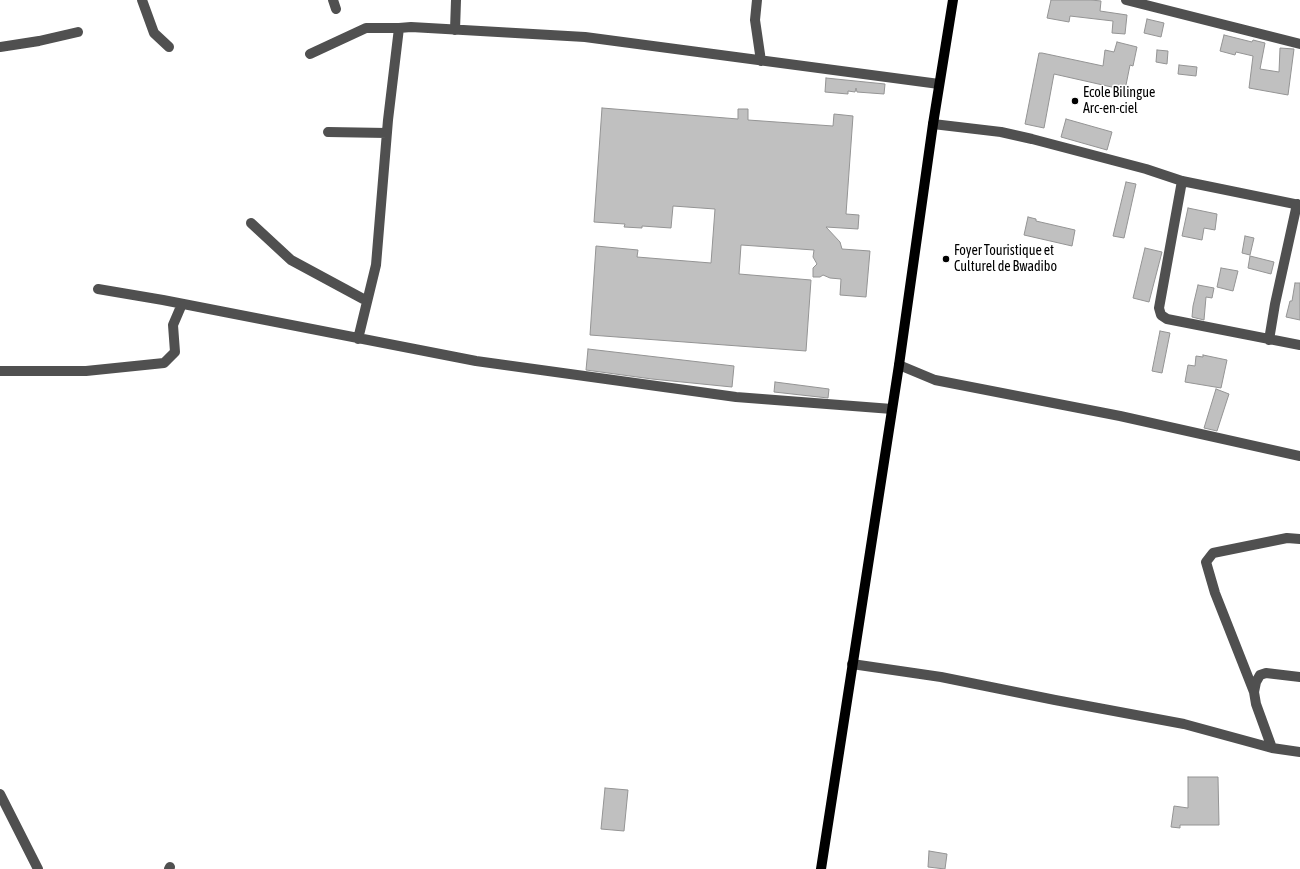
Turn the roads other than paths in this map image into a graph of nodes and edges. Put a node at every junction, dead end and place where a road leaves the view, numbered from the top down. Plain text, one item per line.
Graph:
1 (142, 0) edge
2 (456, 0) edge
3 (757, 0) edge
4 (953, 0) edge
5 (1126, 0) edge
6 (398, 28) junction
7 (455, 30) junction
8 (78, 32) dead end
9 (1300, 44) edge
10 (0, 47) edge
11 (169, 47) dead end
12 (310, 54) dead end
13 (761, 61) junction
14 (939, 84) junction
15 (933, 124) junction
16 (328, 132) dead end
17 (387, 133) junction
18 (1182, 181) junction
19 (1298, 204) edge
20 (251, 223) dead end
21 (98, 289) dead end
22 (367, 300) junction
23 (182, 304) junction
24 (358, 338) junction
25 (1269, 340) junction
26 (1300, 346) edge
27 (899, 365) junction
28 (0, 371) edge
29 (892, 409) junction
30 (1300, 456) edge
31 (1300, 539) edge
32 (852, 664) junction
33 (1300, 677) edge
34 (1254, 692) junction
35 (1272, 748) junction
36 (1300, 752) edge
37 (0, 794) edge
38 (38, 869) edge
39 (821, 869) edge

1 - 11 street
2 - 7 street
3 - 13 street
4 - 14 main road
5 - 9 street
6 - 7 street
6 - 12 street
6 - 17 street
7 - 13 street
8 - 10 street
13 - 14 street
14 - 15 main road
15 - 18 street
15 - 27 main road
16 - 17 street
17 - 22 street
18 - 19 street
18 - 25 street
19 - 25 street
20 - 22 street
21 - 23 street
22 - 24 street
23 - 24 street
23 - 28 street
24 - 29 street
25 - 26 street
27 - 29 main road
27 - 30 street
29 - 32 main road
31 - 34 street
32 - 35 street
32 - 39 main road
33 - 34 street
34 - 35 street
35 - 36 street
37 - 38 street

